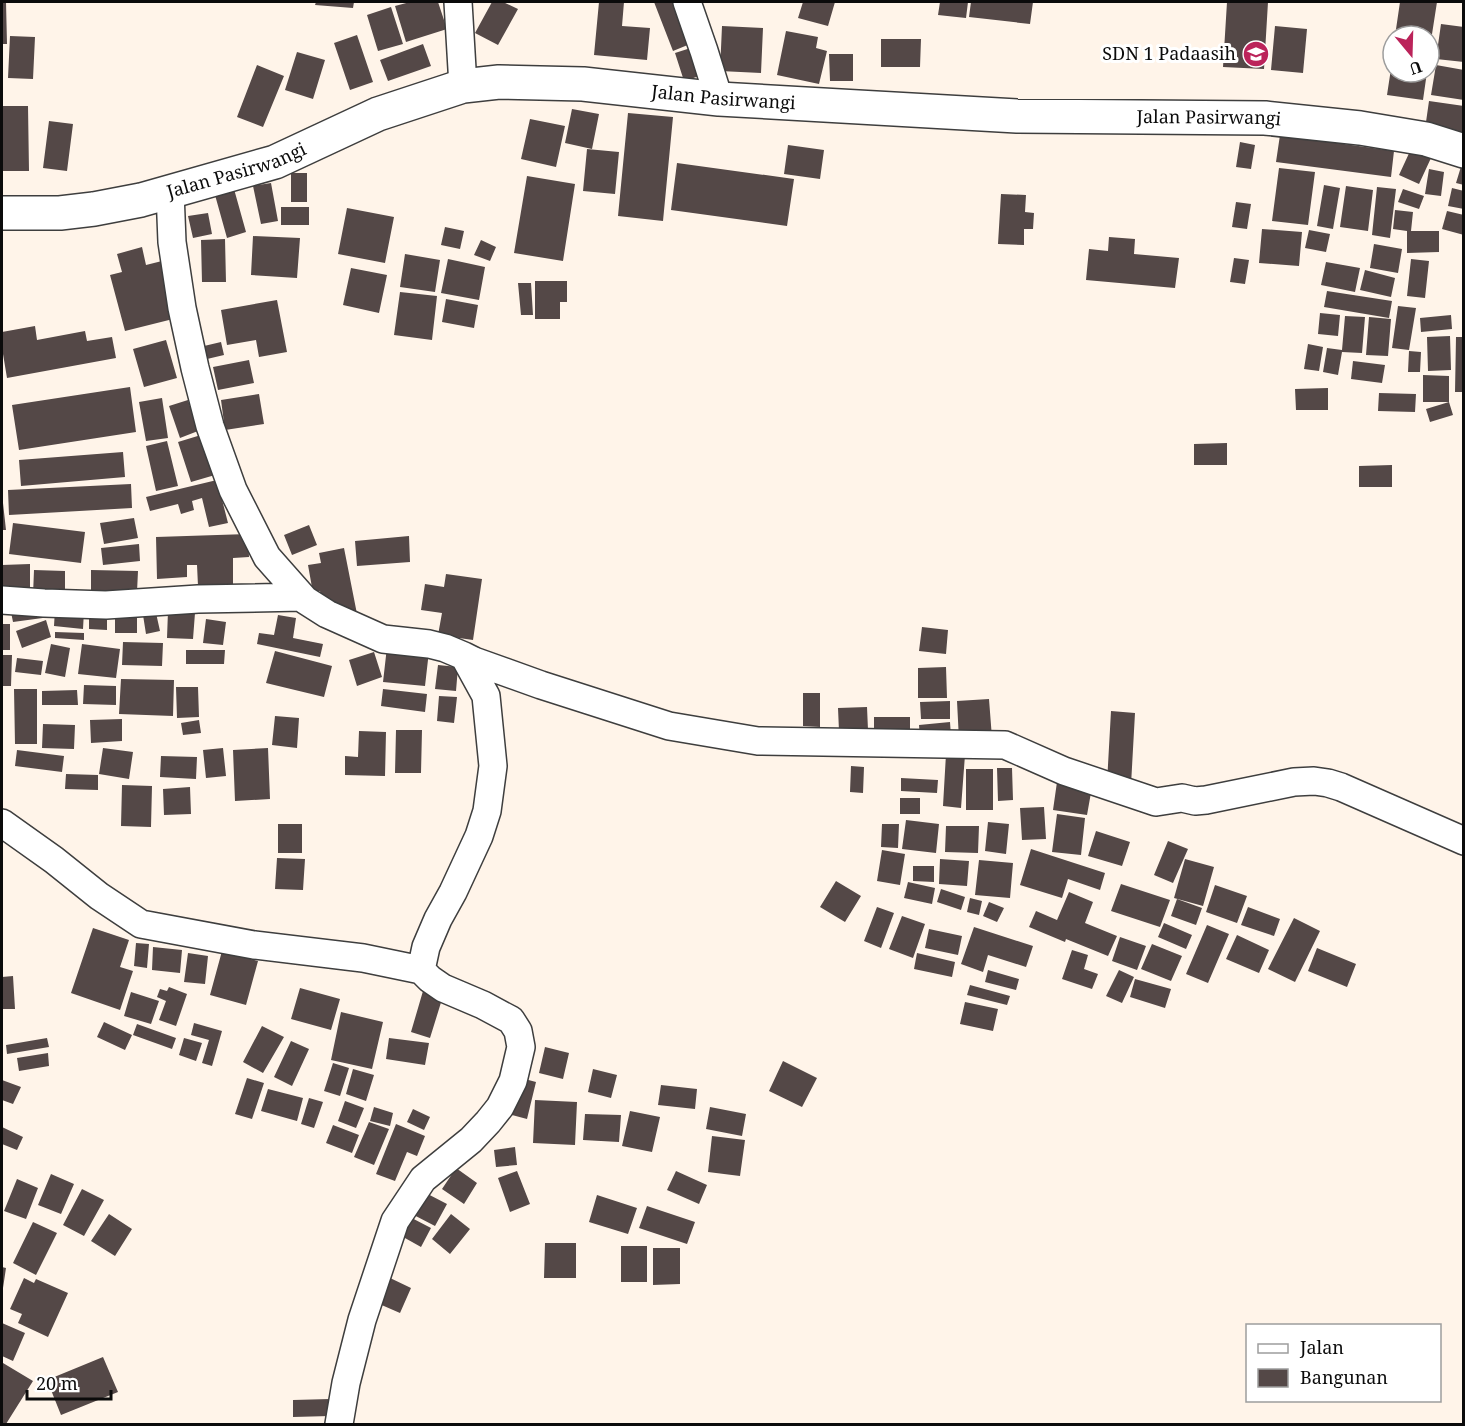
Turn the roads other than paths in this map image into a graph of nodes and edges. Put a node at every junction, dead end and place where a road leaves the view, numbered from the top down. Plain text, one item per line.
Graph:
1 (458, 2) edge
2 (687, 2) edge
3 (464, 86) junction
4 (719, 99) junction
5 (1464, 151) edge
6 (170, 192) junction
7 (2, 213) edge
8 (302, 597) junction
9 (2, 600) edge
10 (464, 656) junction
11 (2, 824) edge
12 (1464, 842) edge
13 (421, 969) junction
14 (339, 1425) edge

1 - 3 street
2 - 4 street
3 - 4 street, Jalan Pasirwangi
3 - 6 street, Jalan Pasirwangi
4 - 5 street, Jalan Pasirwangi
6 - 7 street, Jalan Pasirwangi
6 - 8 street
8 - 9 street
8 - 10 street
10 - 12 street
10 - 13 street
11 - 13 street
13 - 14 street

